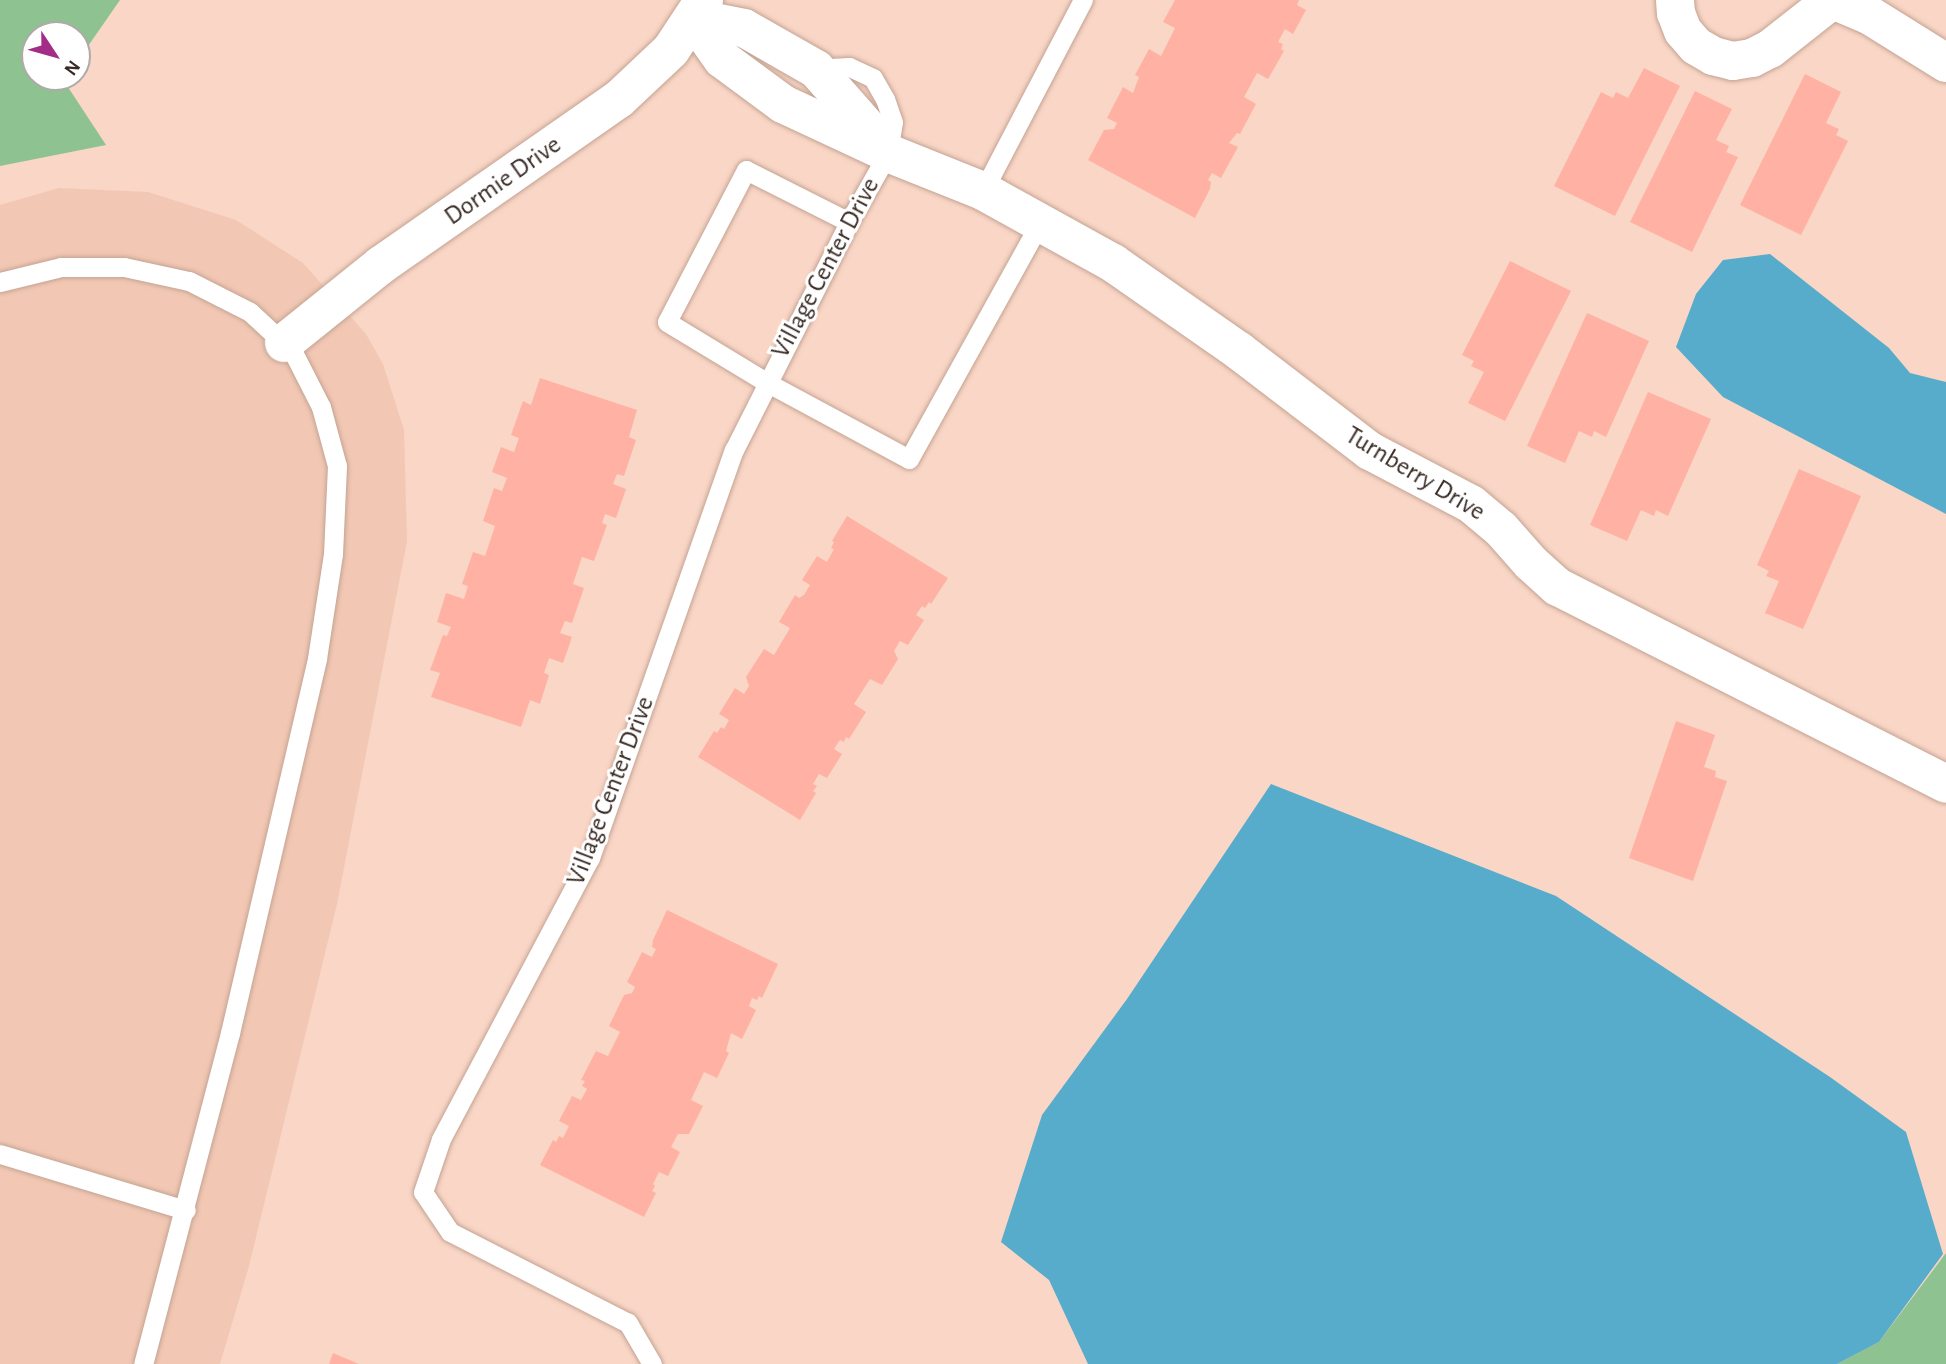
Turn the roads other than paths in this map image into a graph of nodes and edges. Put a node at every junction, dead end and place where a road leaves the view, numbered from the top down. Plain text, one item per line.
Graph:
1 (1083, 0) edge
2 (1675, 0) edge
3 (1832, 0) edge
4 (699, 9) edge
5 (1946, 63) edge
6 (888, 153) junction
7 (983, 191) junction
8 (849, 222) junction
9 (1040, 223) junction
10 (0, 282) edge
11 (284, 344) junction
12 (766, 382) junction
13 (1946, 784) edge
14 (0, 1154) edge
15 (186, 1210) junction
16 (143, 1364) edge
17 (652, 1364) edge

1 - 7 lane
2 - 3 street
3 - 5 street
4 - 6 street
4 - 6 street, Turnberry Drive
4 - 11 street, Dormie Drive
6 - 7 street, Turnberry Drive
6 - 8 lane, Village Center Drive
7 - 9 street, Turnberry Drive
8 - 12 lane, Village Center Drive
8 - 12 lane
9 - 12 lane
9 - 13 street, Turnberry Drive
10 - 11 lane
11 - 15 lane
12 - 17 lane, Village Center Drive
14 - 15 lane
15 - 16 lane

